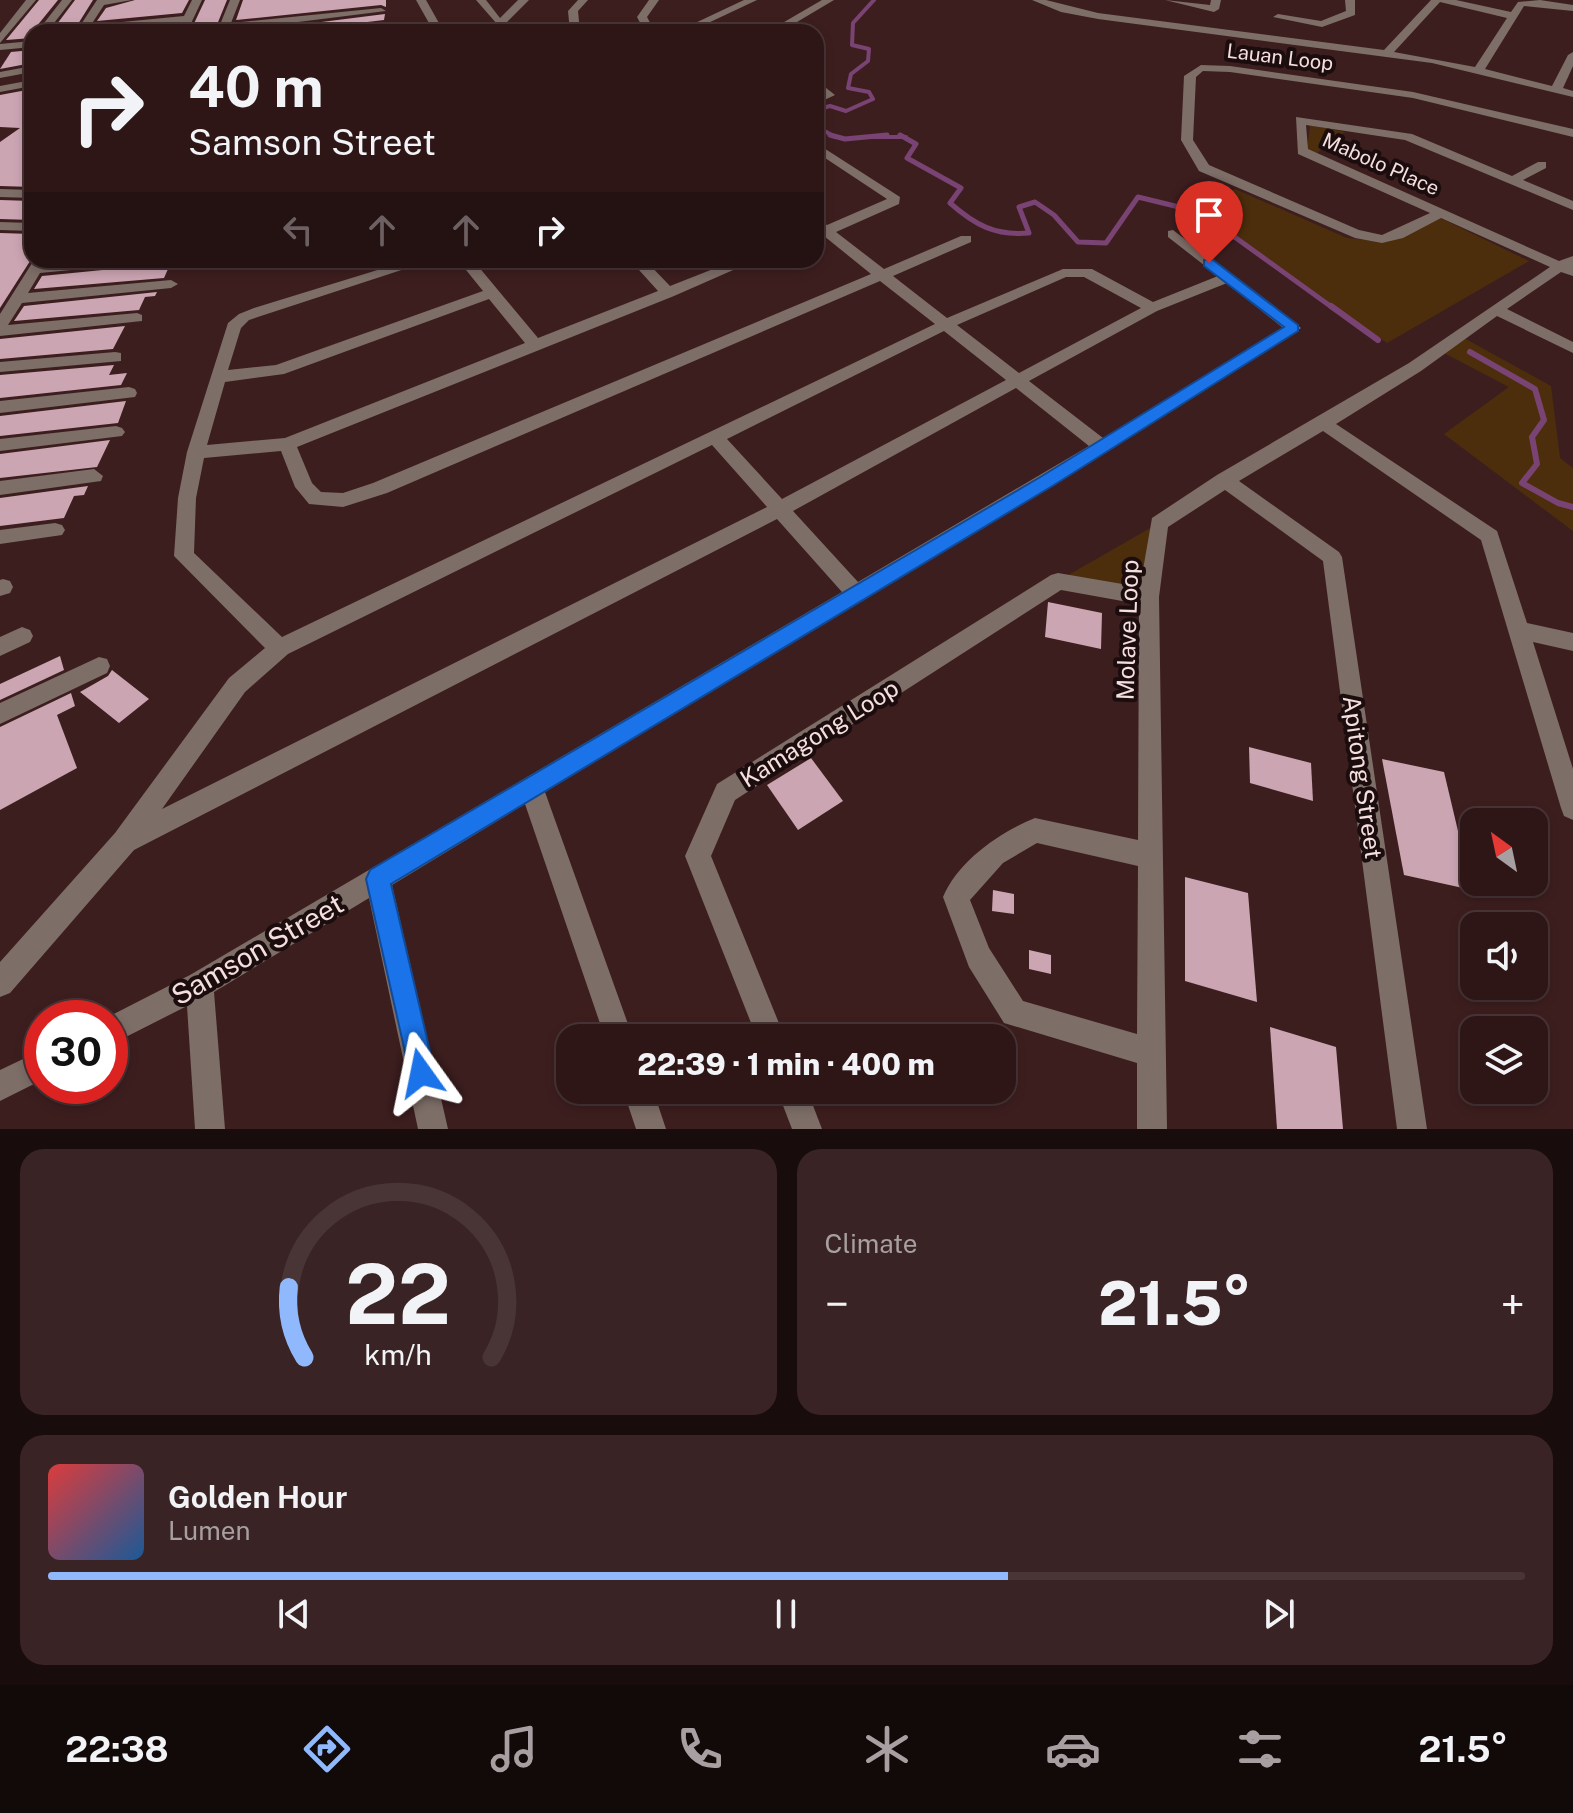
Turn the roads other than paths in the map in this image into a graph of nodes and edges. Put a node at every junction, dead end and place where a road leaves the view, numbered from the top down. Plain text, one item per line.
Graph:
1 (31, 0) edge
2 (67, 0) edge
3 (127, 0) edge
4 (235, 0) edge
5 (421, 0) edge
6 (481, 0) edge
7 (524, 0) edge
8 (583, 0) edge
9 (654, 0) edge
10 (752, 0) edge
11 (829, 0) edge
12 (1037, 0) edge
13 (1170, 0) edge
14 (1216, 0) edge
15 (1350, 0) edge
16 (1436, 0) edge
17 (1443, 0) edge
18 (102, 1) edge
19 (196, 3) edge
20 (1573, 8) edge
21 (151, 10) dead end
22 (136, 11) dead end
23 (244, 11) dead end
24 (381, 11) dead end
25 (230, 13) junction
26 (92, 15) junction
27 (1513, 16) junction
28 (188, 19) junction
29 (790, 22) junction
30 (48, 24) edge
31 (86, 24) edge
32 (140, 24) edge
33 (186, 24) edge
34 (225, 24) edge
35 (267, 24) edge
36 (434, 24) edge
37 (574, 24) edge
38 (646, 24) edge
39 (699, 24) edge
40 (786, 24) edge
41 (793, 24) edge
42 (1272, 39) junction
43 (0, 40) edge
44 (24, 46) edge
45 (0, 47) edge
46 (1387, 53) junction
47 (1573, 55) edge
48 (24, 58) edge
49 (24, 70) edge
50 (1478, 71) junction
51 (15, 72) junction
52 (0, 75) edge
53 (24, 84) edge
54 (0, 89) edge
55 (1556, 90) junction
56 (1573, 94) edge
57 (1573, 133) edge
58 (824, 152) edge
59 (1542, 165) dead end
60 (1514, 180) junction
61 (0, 193) edge
62 (24, 194) edge
63 (1573, 206) edge
64 (1442, 212) junction
65 (0, 226) edge
66 (24, 227) edge
67 (824, 228) edge
68 (824, 234) edge
69 (1173, 234) dead end
70 (966, 239) dead end
71 (1569, 265) edge
72 (36, 268) edge
73 (400, 268) edge
74 (472, 268) edge
75 (645, 268) edge
76 (730, 268) edge
77 (881, 274) junction
78 (1227, 278) junction
79 (171, 284) dead end
80 (493, 293) junction
81 (669, 293) junction
82 (17, 299) junction
83 (1152, 308) junction
84 (1496, 309) junction
85 (137, 318) dead end
86 (947, 324) junction
87 (0, 329) edge
88 (536, 346) junction
89 (1573, 348) edge
90 (115, 357) dead end
91 (0, 367) edge
92 (219, 377) junction
93 (1017, 381) junction
94 (129, 393) dead end
95 (0, 407) edge
96 (1323, 423) junction
97 (116, 432) dead end
98 (715, 437) junction
99 (287, 444) junction
100 (0, 445) edge
101 (1102, 447) junction
102 (196, 452) junction
103 (94, 476) dead end
104 (1224, 480) junction
105 (0, 488) edge
106 (778, 510) junction
107 (55, 530) dead end
108 (0, 537) edge
109 (857, 595) junction
110 (1149, 597) junction
111 (1520, 630) junction
112 (0, 640) edge
113 (1573, 642) edge
114 (0, 647) edge
115 (280, 648) junction
116 (99, 666) dead end
117 (0, 714) edge
118 (531, 787) junction
119 (1573, 808) edge
120 (124, 842) junction
121 (1151, 856) junction
122 (378, 879) junction
123 (0, 983) edge
124 (200, 985) junction
125 (128, 1022) edge
126 (614, 1024) edge
127 (765, 1024) edge
128 (1152, 1053) junction
129 (24, 1074) edge
130 (0, 1086) edge
131 (643, 1104) edge
132 (797, 1104) edge
133 (210, 1129) edge
134 (433, 1129) edge
135 (651, 1129) edge
136 (807, 1129) edge
137 (1152, 1129) edge
138 (1412, 1129) edge

1 - 43 street
2 - 30 street
3 - 18 street
4 - 25 street
5 - 36 street
6 - 7 street
8 - 37 street
9 - 38 street
10 - 39 street
11 - 29 street
12 - 42 street
13 - 14 street
15 - 42 street
16 - 46 street
17 - 27 street
18 - 26 street
19 - 21 street
19 - 28 street
20 - 27 street
22 - 26 street
23 - 25 street
24 - 35 street
25 - 34 street
26 - 31 street
27 - 50 street
28 - 32 street
28 - 33 street
29 - 40 street
29 - 41 street
42 - 46 street
44 - 45 street
46 - 50 street
47 - 55 street
48 - 51 street
49 - 51 street
50 - 55 street
51 - 52 street
53 - 54 street
55 - 56 street
57 - 64 street, Lauan Loop
58 - 67 street
59 - 60 street
60 - 63 street, Mabolo Place
60 - 64 street, Mabolo Place
61 - 62 street
64 - 71 street, Mabolo Place
65 - 66 street
68 - 77 street
69 - 78 street
70 - 77 street
71 - 84 street, Molave Loop
72 - 82 street
73 - 92 street
74 - 80 street
75 - 81 street
76 - 81 street
77 - 86 street
77 - 99 street
78 - 83 street
78 - 101 street, Samson Street
79 - 82 street
80 - 88 street
80 - 92 street
81 - 88 street
82 - 87 street
83 - 86 street
83 - 93 street
84 - 89 street
84 - 96 street, Molave Loop
85 - 87 street
86 - 93 street
86 - 98 street
88 - 99 street
90 - 91 street
92 - 102 street
93 - 101 street
93 - 106 street
94 - 95 street
96 - 104 street, Molave Loop
96 - 111 street
97 - 100 street
98 - 106 street
98 - 115 street
99 - 102 street
101 - 109 street, Samson Street
102 - 115 street
103 - 105 street
104 - 110 street, Molave Loop
104 - 138 street, Apitong Street
106 - 109 street
106 - 120 street
107 - 108 street
109 - 118 street, Samson Street
110 - 121 street, Molave Loop
110 - 127 street, Kamagong Loop
111 - 113 street
111 - 119 street
112 - 114 street
115 - 120 street
116 - 117 street
118 - 122 street, Samson Street
118 - 126 street
120 - 123 street
121 - 128 street, Molave Loop
121 - 128 street
122 - 124 street, Samson Street
122 - 134 street
124 - 125 street, Samson Street
124 - 133 street
128 - 137 street, Molave Loop
129 - 130 street
131 - 135 street
132 - 136 street

